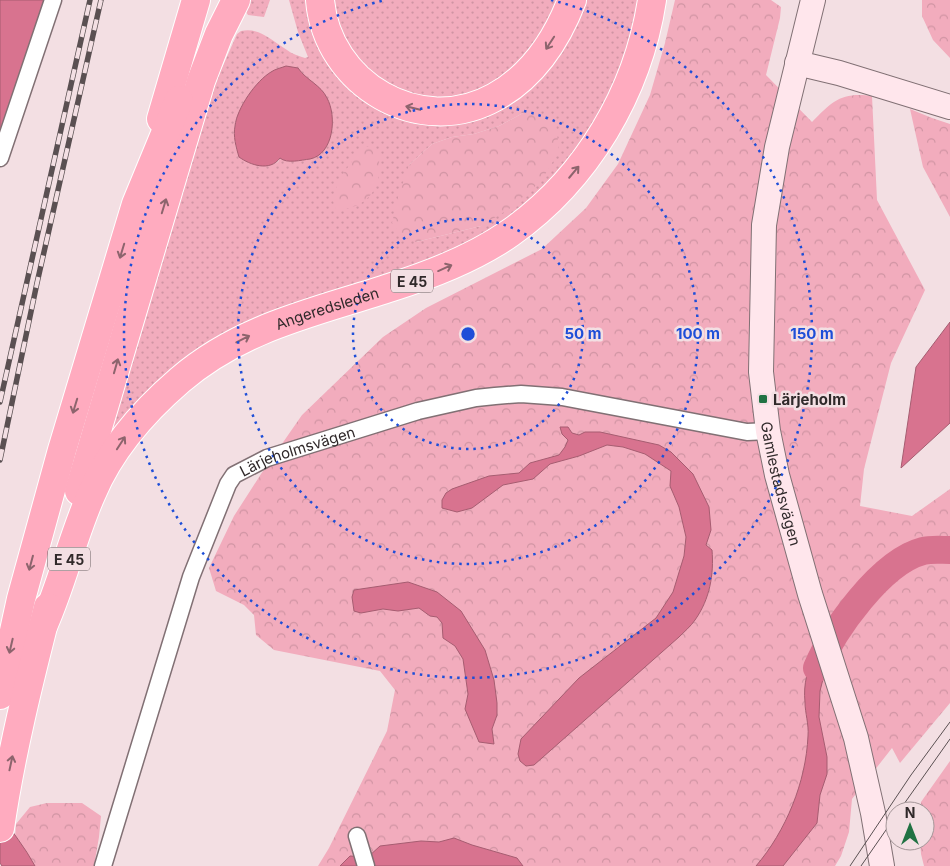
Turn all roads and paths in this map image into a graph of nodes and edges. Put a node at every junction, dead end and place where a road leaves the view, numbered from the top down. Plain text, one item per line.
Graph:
1 (53, 0) edge
2 (196, 0) edge
3 (221, 0) edge
4 (236, 0) edge
5 (320, 0) edge
6 (572, 0) edge
7 (652, 0) edge
8 (813, 0) edge
9 (797, 63) junction
10 (950, 107) edge
11 (0, 158) edge
12 (136, 204) junction
13 (768, 431) junction
14 (44, 624) junction
15 (0, 694) edge
16 (0, 828) edge
17 (357, 836) dead end
18 (103, 866) edge
19 (366, 866) edge
20 (882, 866) edge

1 - 11 street
2 - 12 highway, E 45
3 - 12 highway
14 -> 4 highway
6 -> 5 highway
14 -> 7 highway, Angeredsleden / E 45
8 - 9 street, Gamlestadsvägen
9 - 10 street
9 - 13 street, Gamlestadsvägen
12 -> 15 highway, E 45
13 - 18 street, Lärjeholmsvägen
13 - 20 street, Gamlestadsvägen
16 -> 14 highway, E 45
17 - 19 street

